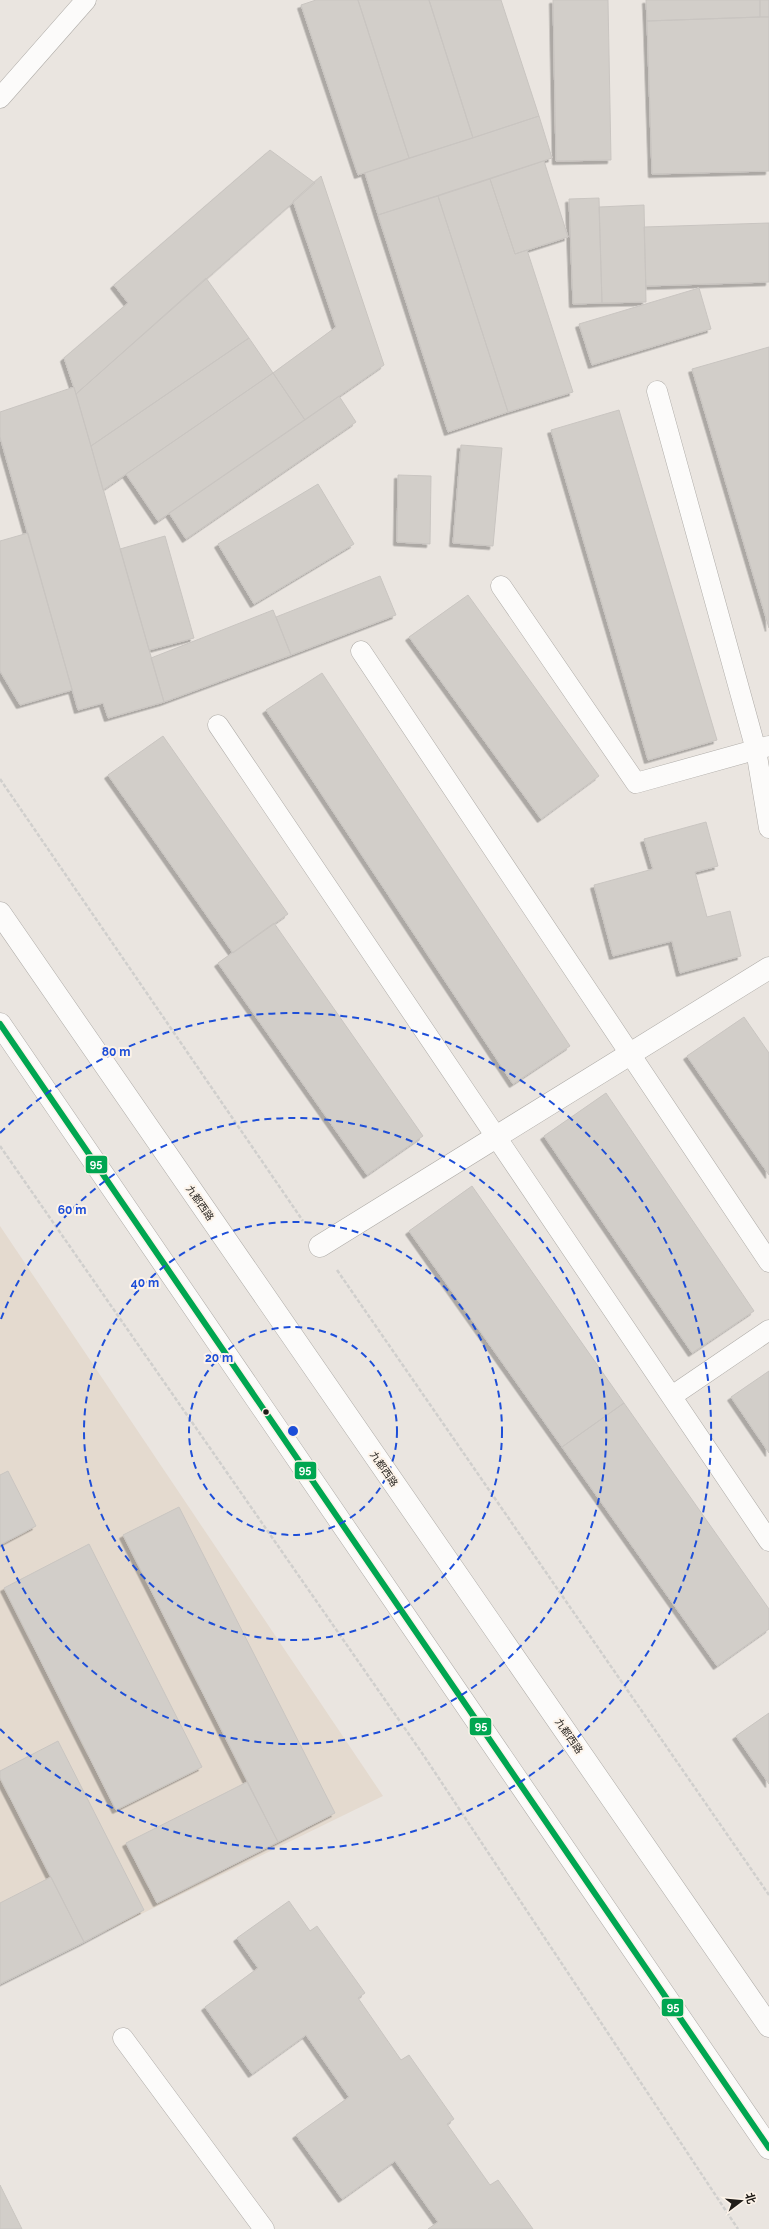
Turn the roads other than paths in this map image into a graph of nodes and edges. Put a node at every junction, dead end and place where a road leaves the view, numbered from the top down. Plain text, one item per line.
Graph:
1 (86, 0) edge
2 (0, 98) edge
3 (657, 391) dead end
4 (502, 586) dead end
5 (361, 651) dead end
6 (218, 726) dead end
7 (763, 748) edge
8 (769, 828) edge
9 (0, 913) edge
10 (768, 970) edge
11 (0, 1024) edge
12 (630, 1054) junction
13 (496, 1137) junction
14 (320, 1246) road end
15 (769, 1262) edge
16 (769, 1330) edge
17 (672, 1396) junction
18 (769, 1541) edge
19 (769, 2026) edge
20 (123, 2038) dead end
21 (769, 2148) edge
22 (264, 2229) edge

1 - 2 lane
3 - 7 lane
4 - 7 lane
5 - 12 lane
6 - 13 lane
7 - 8 lane
9 - 19 main road, 九都西路
10 - 12 main road
11 - 21 main road
12 - 13 main road
12 - 15 lane
13 - 14 main road
13 - 17 lane
16 - 17 lane
17 - 18 lane
20 - 22 lane

